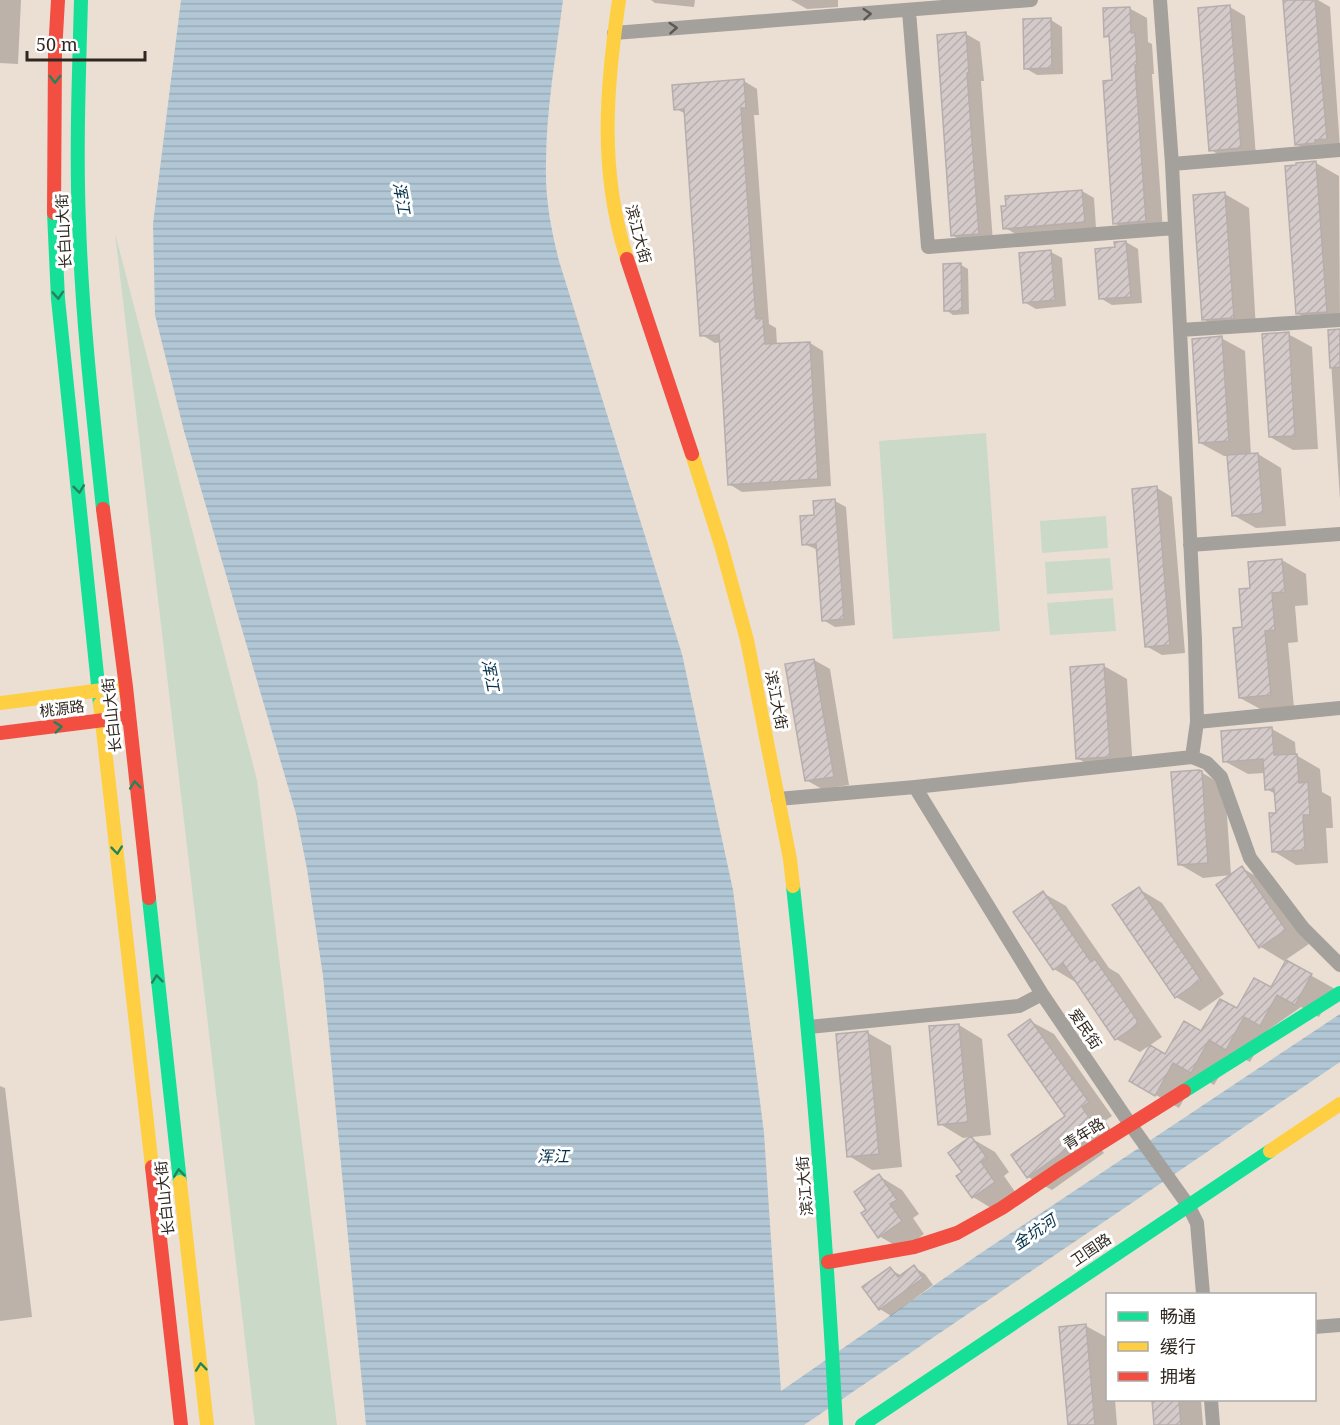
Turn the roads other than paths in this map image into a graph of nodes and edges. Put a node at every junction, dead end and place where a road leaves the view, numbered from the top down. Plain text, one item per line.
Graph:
1 (58, 0) edge
2 (81, 0) edge
3 (619, 0) edge
4 (1031, 0) edge
5 (1160, 0) edge
6 (944, 4) edge
7 (909, 11) junction
8 (614, 33) junction
9 (1340, 150) edge
10 (1172, 164) junction
11 (1175, 228) junction
12 (1340, 320) edge
13 (1180, 330) junction
14 (1340, 534) edge
15 (1190, 545) junction
16 (126, 687) junction
17 (99, 692) junction
18 (0, 703) edge
19 (1340, 708) edge
20 (128, 717) junction
21 (103, 721) junction
22 (1197, 722) junction
23 (0, 733) edge
24 (1192, 757) junction
25 (915, 787) junction
26 (778, 799) junction
27 (1340, 965) edge
28 (1340, 993) edge
29 (1042, 994) junction
30 (809, 1027) junction
31 (1340, 1104) edge
32 (1134, 1129) junction
33 (1188, 1205) junction
34 (828, 1262) junction
35 (1203, 1293) edge
36 (1340, 1325) edge
37 (1316, 1327) edge
38 (1211, 1401) edge
39 (835, 1419) edge
40 (181, 1425) edge
41 (207, 1425) edge
42 (862, 1425) edge
43 (1213, 1425) edge

1 -> 17 street, 长白山大街
2 - 16 street, 长白山大街
3 - 8 street, 滨江大街
4 - 6 street
5 - 10 street
6 - 7 street
8 -> 7 street
7 - 11 street
8 - 26 street, 滨江大街
9 - 10 street
10 - 11 street
11 - 13 street
12 - 13 street
13 - 15 street
14 - 15 street
15 - 22 street
16 - 17 street, 桃源路
16 - 20 street, 长白山大街
17 - 18 street, 桃源路
17 - 21 street, 长白山大街
19 - 22 street
20 - 21 street, 桃源路
41 -> 20 street, 长白山大街
23 -> 21 street, 桃源路
21 -> 40 street, 长白山大街
22 - 24 street
24 - 25 street
24 - 27 street
25 - 26 street
25 - 29 street, 爱民街
26 - 30 street, 滨江大街
28 - 32 street, 青年路
29 - 30 street
29 - 32 street, 爱民街
30 - 34 street, 滨江大街
31 - 33 street, 卫国路
32 - 33 street, 爱民街
32 - 34 street, 青年路
33 - 35 street, 爱民街
33 - 42 street, 卫国路
34 - 39 street, 滨江大街
36 - 37 street
38 - 43 street

